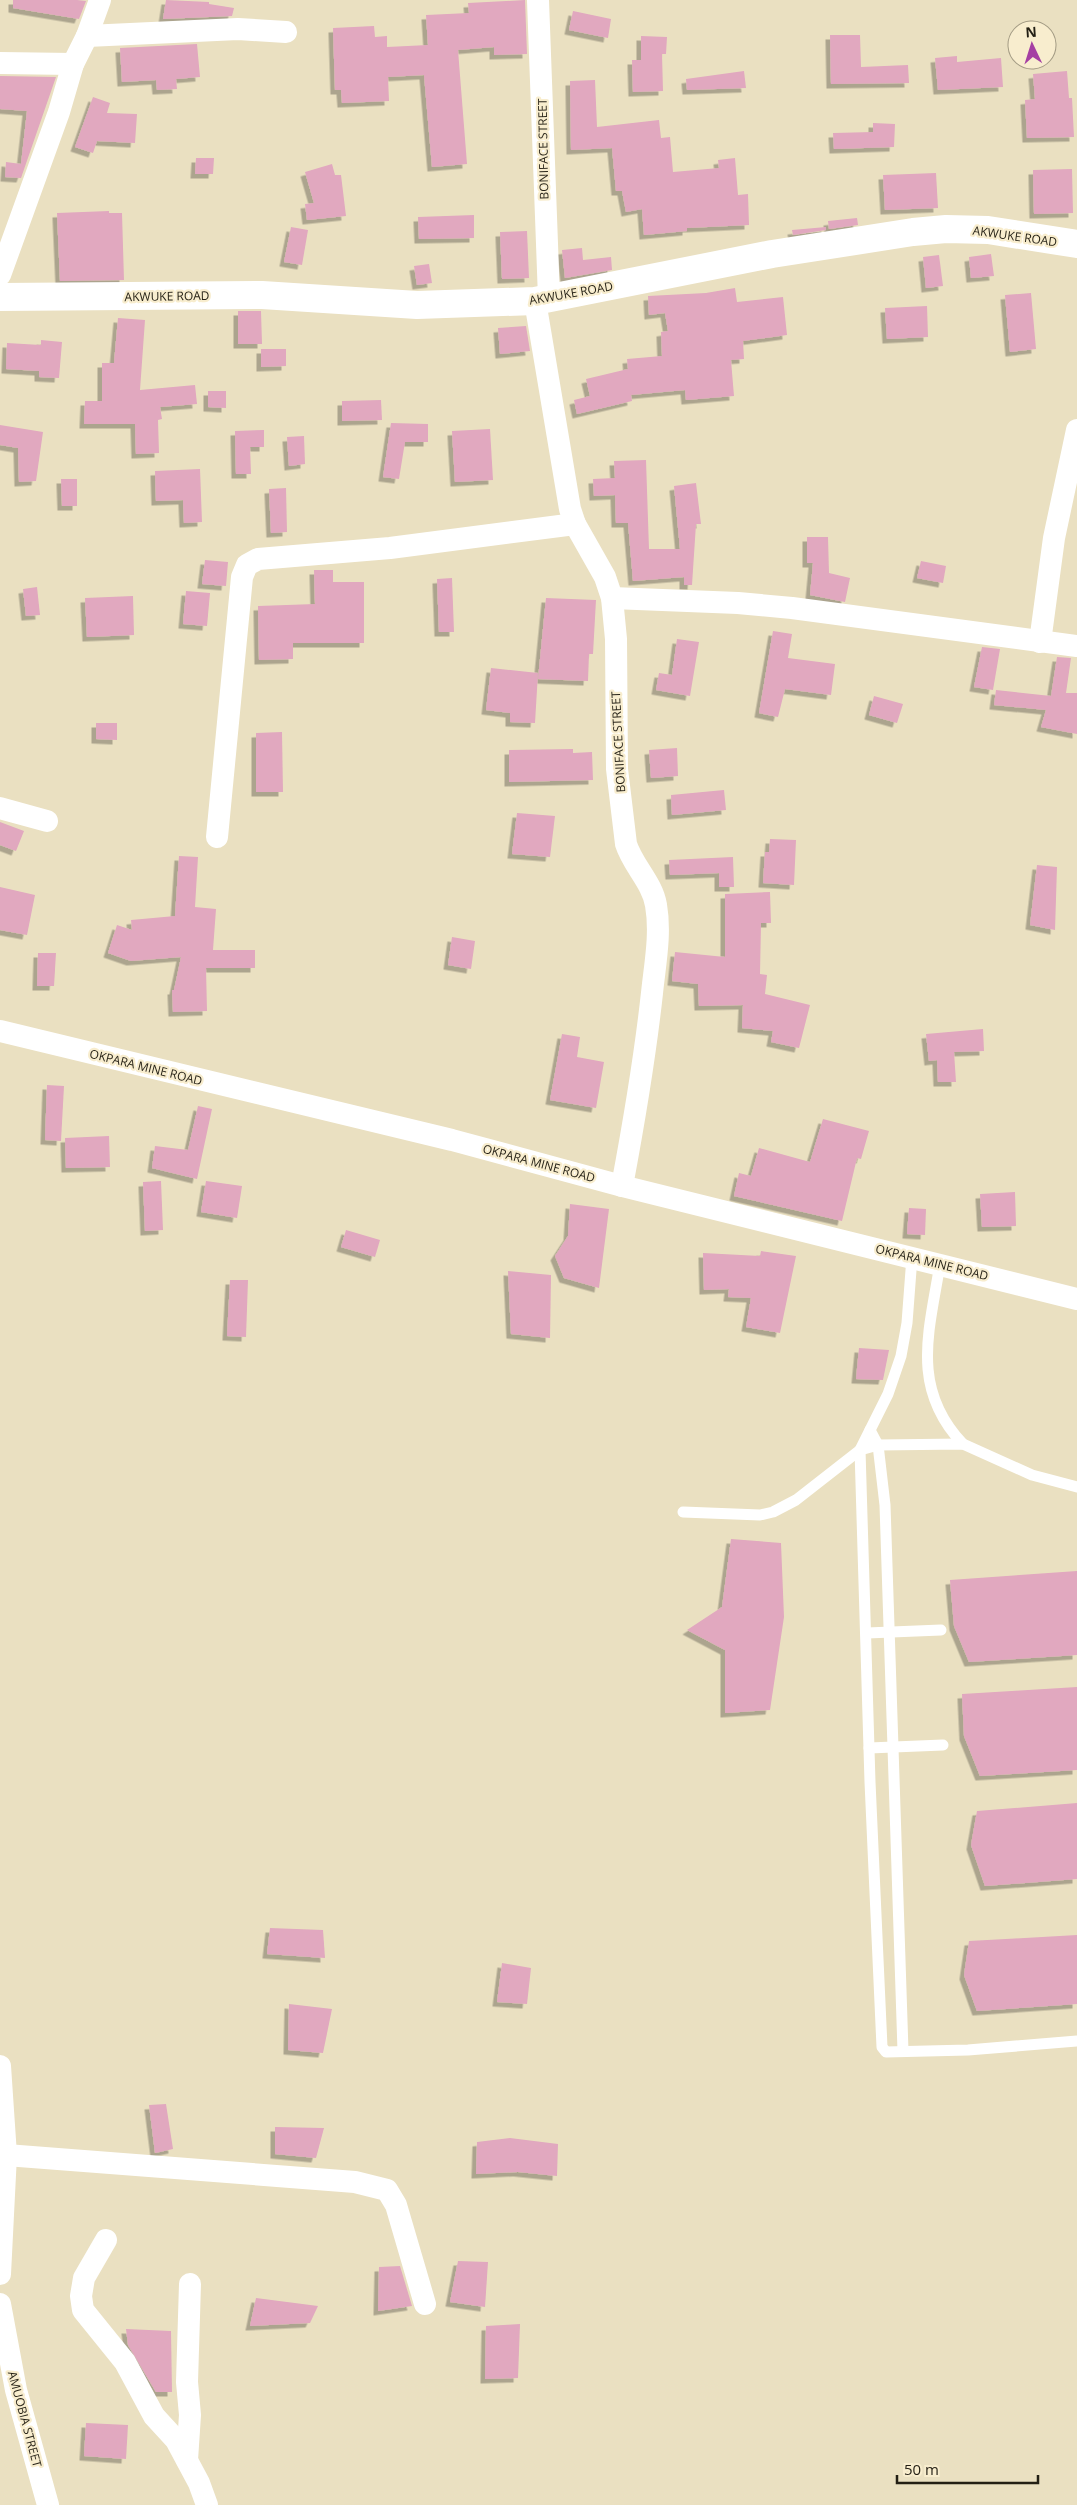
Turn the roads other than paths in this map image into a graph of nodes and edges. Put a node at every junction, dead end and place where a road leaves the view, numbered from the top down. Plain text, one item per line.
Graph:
1 (100, 0) edge
2 (538, 0) edge
3 (286, 32) dead end
4 (87, 36) junction
5 (0, 63) edge
6 (73, 64) junction
7 (1077, 244) edge
8 (0, 275) edge
9 (0, 297) edge
10 (542, 300) junction
11 (1077, 430) edge
12 (575, 524) junction
13 (612, 598) junction
14 (1040, 642) junction
15 (1077, 646) edge
16 (0, 808) edge
17 (47, 822) dead end
18 (217, 837) dead end
19 (0, 1031) edge
20 (622, 1186) junction
21 (912, 1257) junction
22 (940, 1264) junction
23 (1077, 1299) edge
24 (870, 1430) junction
25 (963, 1444) junction
26 (878, 1445) junction
27 (860, 1450) junction
28 (1077, 1487) edge
29 (683, 1512) dead end
30 (941, 1630) dead end
31 (889, 1632) junction
32 (867, 1633) junction
33 (943, 1745) dead end
34 (893, 1747) junction
35 (869, 1748) junction
36 (895, 1844) junction
37 (873, 1846) junction
38 (879, 1974) junction
39 (899, 1974) junction
40 (1077, 2041) edge
41 (903, 2051) junction
42 (0, 2066) edge
43 (6, 2155) junction
44 (106, 2240) dead end
45 (0, 2274) edge
46 (190, 2284) dead end
47 (0, 2304) edge
48 (425, 2304) dead end
49 (187, 2460) junction
50 (48, 2505) edge
51 (207, 2505) edge

1 - 4 street
2 - 10 street, BONIFACE STREET
3 - 4 street
4 - 6 street
5 - 6 street
6 - 8 street
7 - 10 main road, AKWUKE ROAD
9 - 10 main road, AKWUKE ROAD
10 - 12 street, BONIFACE STREET
11 - 14 street
12 - 13 street, BONIFACE STREET
12 - 18 street
13 - 14 street
13 - 20 street, BONIFACE STREET
14 - 15 street
16 - 17 street
19 - 20 street, OKPARA MINE ROAD
20 - 21 street, OKPARA MINE ROAD
21 - 22 street, OKPARA MINE ROAD
21 - 24 lane
22 - 23 street, OKPARA MINE ROAD
22 - 25 lane
24 - 26 lane
24 - 27 lane
25 - 26 lane
25 - 28 lane
26 - 27 lane
26 - 31 lane
27 - 29 lane
27 - 32 lane
30 - 31 lane
31 - 32 lane
31 - 34 lane
32 - 35 lane
33 - 34 lane
34 - 35 lane
34 - 36 lane
35 - 37 lane
36 - 37 lane
36 - 39 lane
37 - 38 lane
38 - 39 lane
38 - 41 lane
39 - 41 lane
40 - 41 lane
42 - 43 street
43 - 45 street
43 - 48 street
44 - 49 street
46 - 49 street
47 - 50 street, AMUOBIA STREET
49 - 51 street

